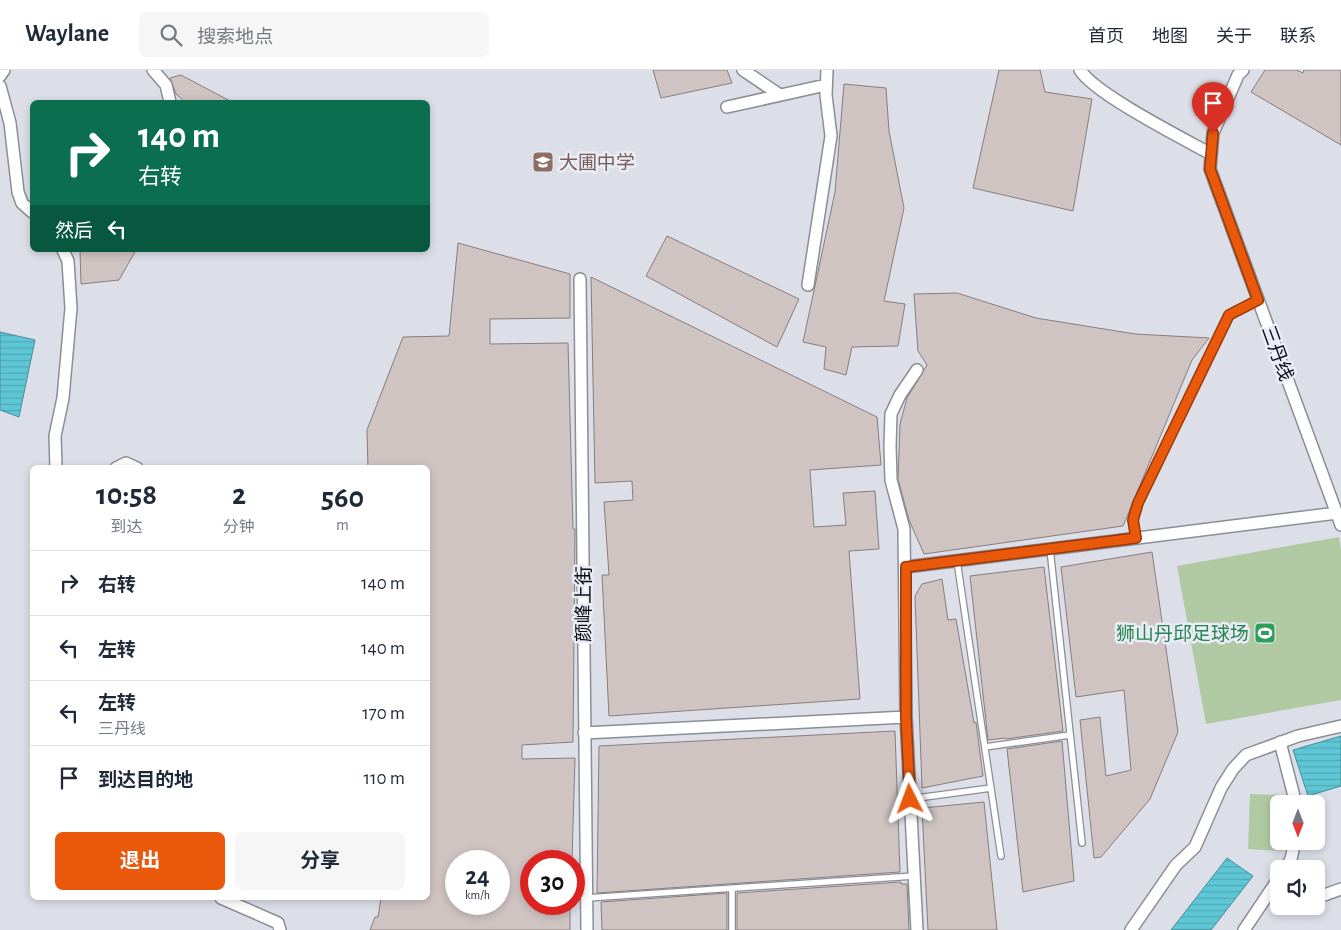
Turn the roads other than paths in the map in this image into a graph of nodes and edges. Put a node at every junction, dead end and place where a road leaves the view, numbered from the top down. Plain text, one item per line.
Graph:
1 (4, 70) edge
2 (154, 70) edge
3 (743, 70) edge
4 (827, 70) edge
5 (1080, 70) edge
6 (1243, 70) edge
7 (0, 76) edge
8 (826, 85) junction
9 (0, 86) edge
10 (780, 95) junction
11 (170, 100) edge
12 (727, 107) dead end
13 (1211, 154) junction
14 (30, 210) edge
15 (65, 252) edge
16 (580, 279) dead end
17 (808, 285) dead end
18 (1258, 300) junction
19 (917, 370) dead end
20 (56, 465) edge
21 (1337, 513) junction
22 (1341, 525) edge
23 (1136, 538) junction
24 (1050, 549) junction
25 (957, 560) junction
26 (906, 567) junction
27 (906, 717) junction
28 (1341, 726) edge
29 (584, 733) junction
30 (1070, 735) junction
31 (1280, 742) junction
32 (985, 747) junction
33 (992, 788) junction
34 (1294, 795) edge
35 (910, 799) junction
36 (1082, 843) dead end
37 (1002, 856) dead end
38 (914, 876) junction
39 (732, 888) junction
40 (1341, 889) edge
41 (1325, 895) edge
42 (1270, 897) edge
43 (587, 898) junction
44 (226, 900) edge
45 (280, 930) edge
46 (588, 930) edge
47 (732, 930) edge
48 (917, 930) edge
49 (1131, 930) edge
50 (1244, 930) edge

1 - 7 street
2 - 11 street
3 - 10 street
4 - 8 street
5 - 13 street
6 - 13 street, 三丹线
8 - 10 street
8 - 17 street
9 - 14 street
10 - 12 street
13 - 18 street, 三丹线
15 - 20 street
16 - 29 street, 颜峰上街
18 - 21 street, 三丹线
18 - 23 lane
19 - 26 street
21 - 22 street, 三丹线
21 - 23 street
23 - 24 street
24 - 25 street
24 - 30 lane
25 - 26 street
25 - 32 lane
26 - 27 street
27 - 29 street
27 - 35 street
28 - 31 street
29 - 43 street, 颜峰上街
30 - 32 lane
30 - 36 lane
31 - 34 street
31 - 49 street
32 - 33 lane
33 - 35 lane
33 - 37 lane
35 - 38 street
38 - 39 lane
38 - 48 street
39 - 43 lane
39 - 47 lane
40 - 41 street
42 - 50 street
43 - 46 street, 颜峰上街
44 - 45 street

